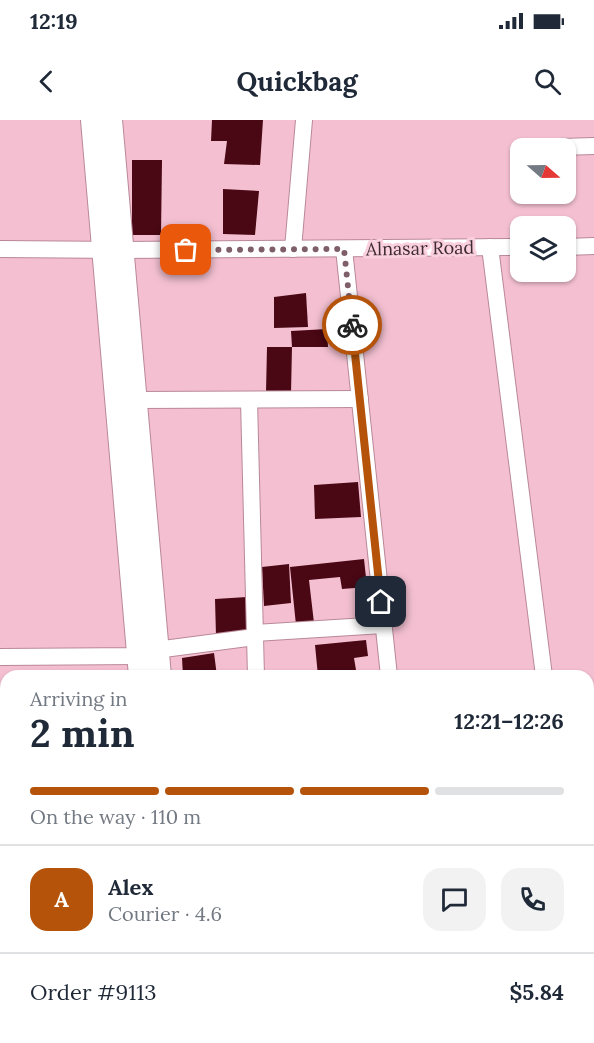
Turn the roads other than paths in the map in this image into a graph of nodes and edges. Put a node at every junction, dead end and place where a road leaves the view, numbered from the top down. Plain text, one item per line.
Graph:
1 (93, 120) edge
2 (110, 120) edge
3 (304, 120) edge
4 (594, 146) edge
5 (576, 147) edge
6 (594, 246) edge
7 (490, 247) junction
8 (510, 247) edge
9 (576, 247) edge
10 (0, 249) edge
11 (113, 249) junction
12 (293, 249) junction
13 (344, 249) junction
14 (360, 399) junction
15 (135, 400) junction
16 (249, 400) junction
17 (383, 625) junction
18 (255, 635) junction
19 (0, 657) edge
20 (145, 661) edge
21 (256, 670) edge
22 (388, 670) edge
23 (543, 670) edge

1 - 11 street
2 - 11 street
3 - 12 street
4 - 5 street
6 - 9 street
7 - 8 street, Alnasar Road
7 - 13 street, Alnasar Road
7 - 23 street
10 - 11 street, Alnasar Road
11 - 12 street, Alnasar Road
11 - 15 street
11 - 20 street
12 - 13 street, Alnasar Road
13 - 14 street
14 - 16 street
14 - 17 street
15 - 16 street
15 - 20 street
16 - 18 street
17 - 18 street
17 - 22 street
18 - 20 street
18 - 21 street
19 - 20 street

